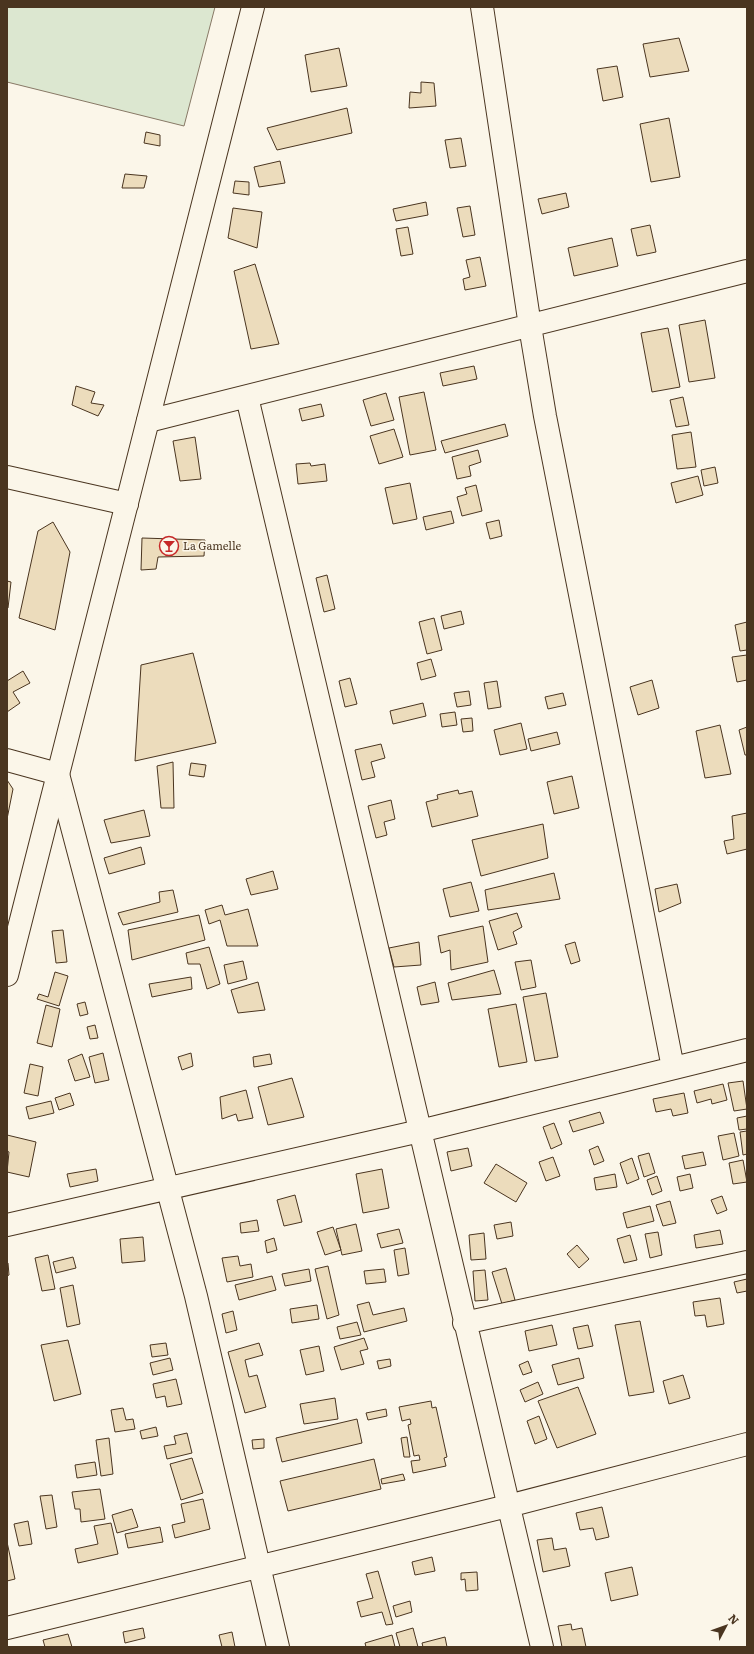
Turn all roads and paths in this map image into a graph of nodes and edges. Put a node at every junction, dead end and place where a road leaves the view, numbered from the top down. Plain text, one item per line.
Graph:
1 (253, 7) edge
2 (482, 7) edge
3 (747, 271) edge
4 (530, 326) junction
5 (247, 397) junction
6 (148, 421) junction
7 (7, 477) edge
8 (127, 504) junction
9 (7, 760) edge
10 (58, 774) junction
11 (7, 976) edge
12 (747, 1050) edge
13 (673, 1068) junction
14 (420, 1131) junction
15 (168, 1189) junction
16 (7, 1226) edge
17 (747, 1262) edge
18 (464, 1323) junction
19 (747, 1444) edge
20 (508, 1506) junction
21 (260, 1566) junction
22 (7, 1628) edge
23 (278, 1647) edge
24 (542, 1647) edge

1 - 6 street
2 - 4 street
3 - 4 street
4 - 5 street
4 - 13 street
5 - 6 street
5 - 14 street
6 - 8 street
7 - 8 street
8 - 10 street
9 - 10 street
10 - 11 street
10 - 15 street
12 - 13 street
13 - 14 street
14 - 15 street
14 - 18 street
15 - 16 street
15 - 21 street
17 - 18 street
18 - 20 street
19 - 20 street
20 - 21 street
20 - 24 street
21 - 22 street
21 - 23 street

